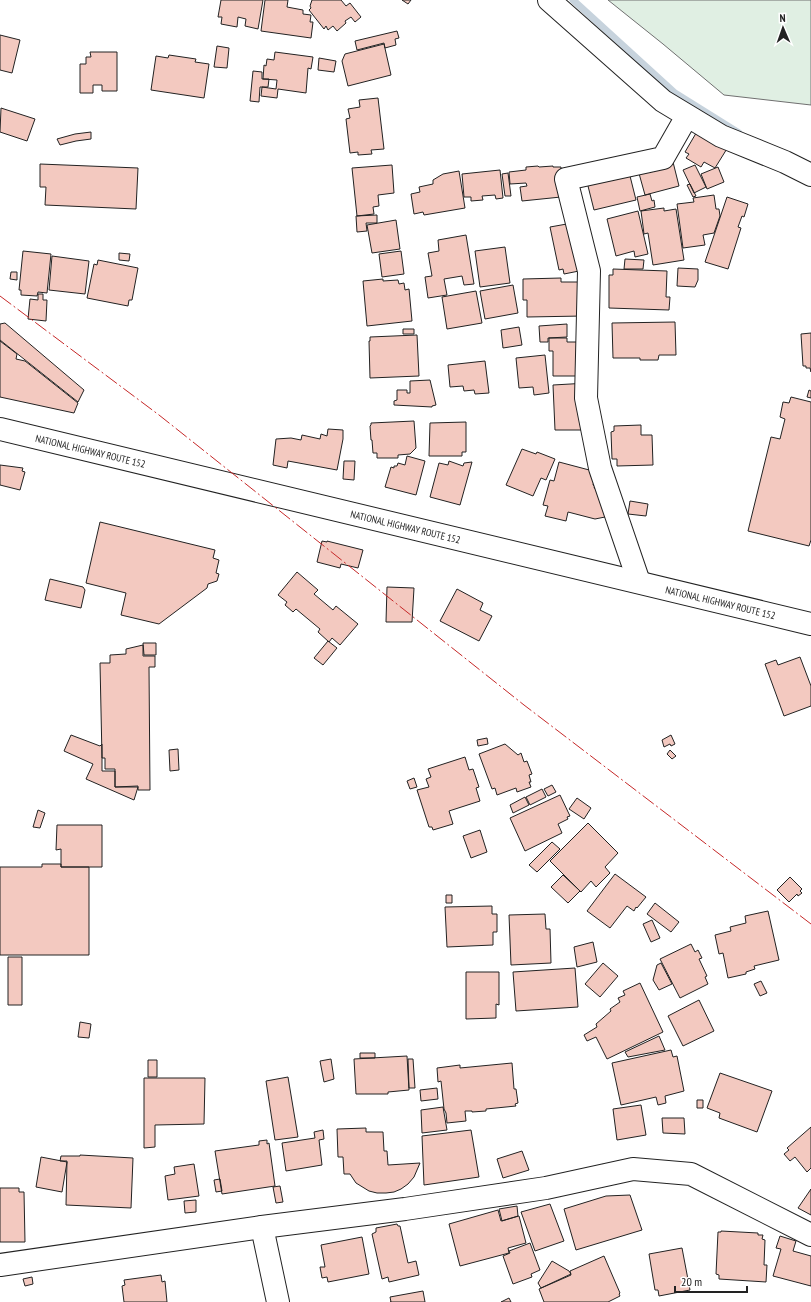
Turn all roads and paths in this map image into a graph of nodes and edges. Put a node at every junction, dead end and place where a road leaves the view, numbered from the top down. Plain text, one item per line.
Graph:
1 (549, 0) edge
2 (687, 116) junction
3 (811, 175) edge
4 (0, 429) edge
5 (639, 582) junction
6 (811, 624) edge
7 (262, 1227) junction
8 (811, 1235) edge
9 (0, 1265) edge
10 (278, 1302) edge

1 - 2 main road
2 - 3 main road
2 - 5 main road
4 - 5 main road, NATIONAL HIGHWAY ROUTE 152
5 - 6 main road, NATIONAL HIGHWAY ROUTE 152
7 - 8 main road
7 - 9 main road
7 - 10 main road

